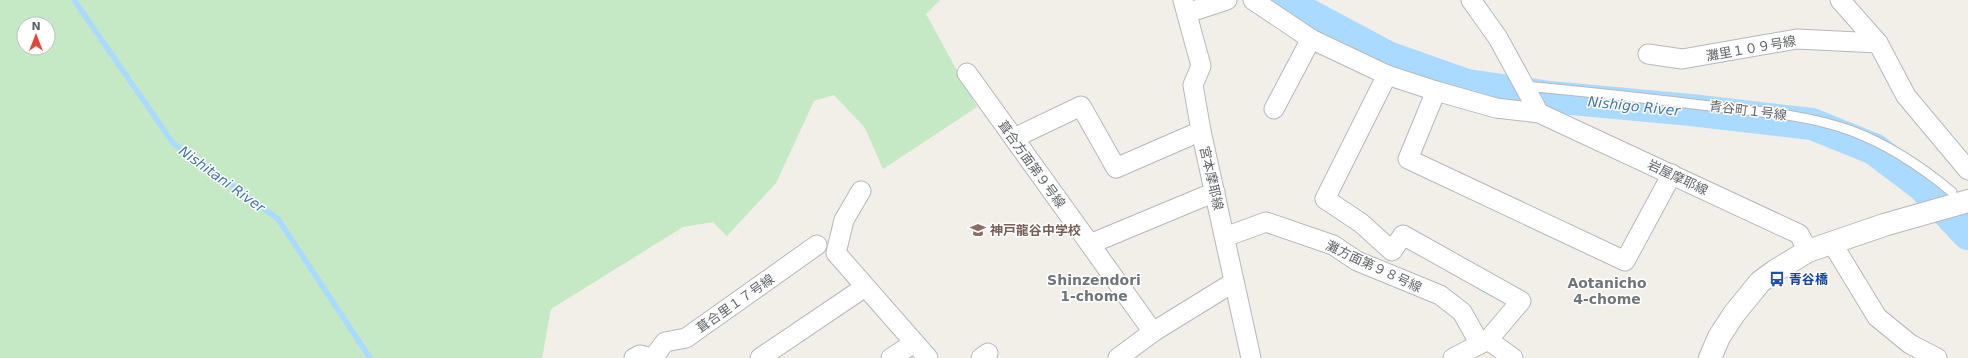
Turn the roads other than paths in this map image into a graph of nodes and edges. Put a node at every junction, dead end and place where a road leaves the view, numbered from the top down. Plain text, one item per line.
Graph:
1 (1227, 0) edge
2 (1253, 0) edge
3 (1471, 0) edge
4 (1840, 0) edge
5 (1185, 6) edge
6 (1312, 39) junction
7 (1878, 43) junction
8 (1648, 54) dead end
9 (968, 73) dead end
10 (1387, 75) junction
11 (1525, 86) junction
12 (1436, 91) junction
13 (1274, 109) dead end
14 (1537, 110) junction
15 (1201, 131) junction
16 (1014, 138) junction
17 (1968, 170) edge
18 (1672, 174) junction
19 (861, 191) dead end
20 (1215, 192) junction
21 (1961, 199) edge
22 (1225, 237) junction
23 (1832, 243) junction
24 (1090, 244) junction
25 (817, 245) dead end
26 (1808, 251) junction
27 (1234, 282) junction
28 (865, 287) junction
29 (1153, 332) junction
30 (1484, 342) junction
31 (914, 343) junction
32 (634, 358) edge
33 (652, 358) edge
34 (760, 358) edge
35 (891, 358) edge
36 (928, 358) edge
37 (1118, 358) edge
38 (1251, 358) edge
39 (1453, 358) edge
40 (1513, 358) edge
41 (1710, 358) edge
42 (1937, 358) edge

1 - 5 street
2 - 6 street, 岩屋摩耶線
3 - 11 street
4 - 7 street
5 - 15 street, 宮本摩耶線
6 - 10 street, 岩屋摩耶線
6 - 13 street
7 - 8 street, 灘里１０９号線
7 - 17 street
9 - 16 street, 葺合方面第９号線
10 - 12 street, 岩屋摩耶線
10 - 30 street
11 - 14 street
11 - 21 lane, 青谷町１号線
12 - 14 street, 岩屋摩耶線
12 - 18 street
14 - 18 street, 岩屋摩耶線
15 - 16 street
15 - 20 street, 宮本摩耶線
16 - 24 street, 葺合方面第９号線
18 - 26 street, 岩屋摩耶線
19 - 28 street
20 - 22 street, 宮本摩耶線
20 - 24 street
21 - 23 street
22 - 27 street, 宮本摩耶線
22 - 30 street, 灘方面第９８号線
23 - 26 street
23 - 42 street
24 - 29 street, 葺合方面第９号線
25 - 33 street, 葺合里１７号線
26 - 41 street
27 - 29 street
27 - 38 street, 宮本摩耶線
28 - 31 street
28 - 34 street
29 - 37 street
30 - 39 street
30 - 40 street, 灘方面第９８号線
31 - 35 street
31 - 36 street
32 - 33 street

